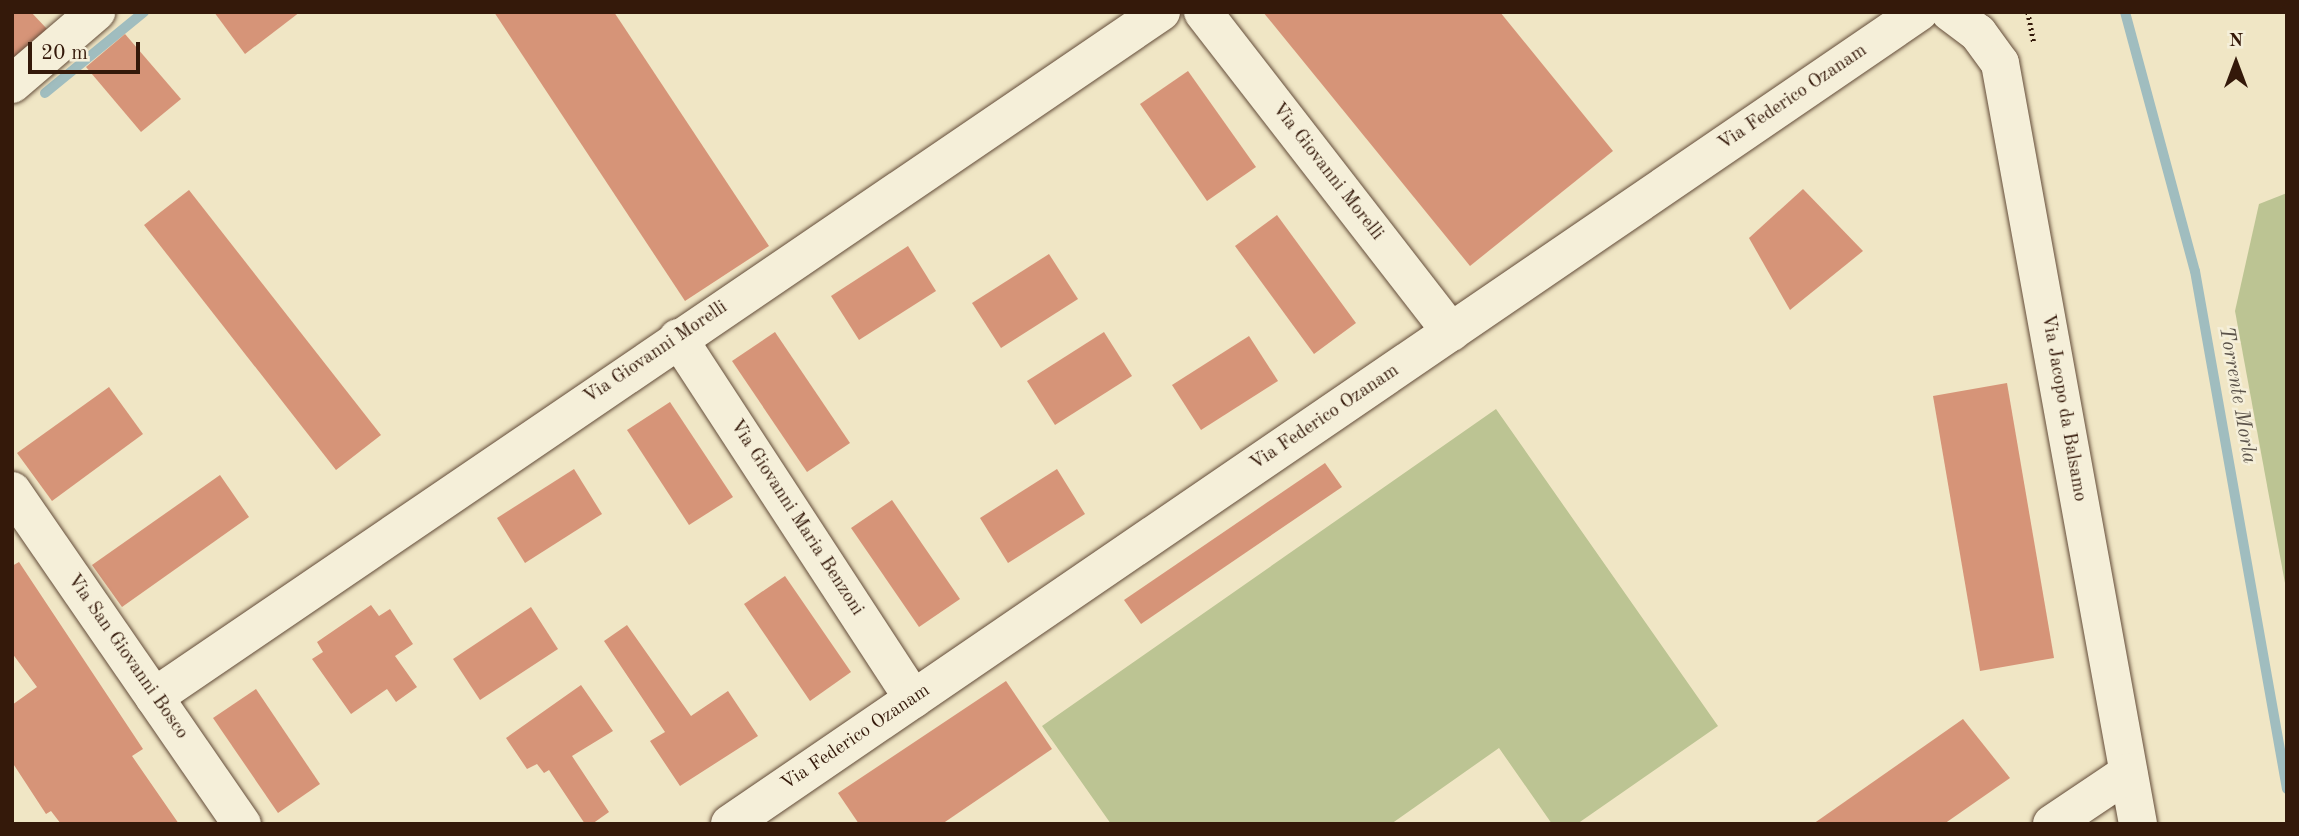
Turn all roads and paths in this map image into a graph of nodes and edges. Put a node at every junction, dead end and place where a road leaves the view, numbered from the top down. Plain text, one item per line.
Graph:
1 (96, 12) edge
2 (1203, 12) edge
3 (1919, 12) edge
4 (1951, 12) edge
5 (1148, 16) edge
6 (12, 84) edge
7 (1451, 332) junction
8 (678, 338) junction
9 (12, 491) edge
10 (154, 697) junction
11 (914, 699) junction
12 (2128, 773) junction
13 (242, 824) edge
14 (730, 824) edge
15 (2052, 824) edge
16 (2138, 824) edge

1 - 6 street
2 - 7 street, Via Giovanni Morelli
3 - 7 street, Via Federico Ozanam
4 - 12 street, Via Jacopo da Balsamo
5 - 8 street, Via Giovanni Morelli
7 - 11 street, Via Federico Ozanam
8 - 10 street, Via Giovanni Morelli
8 - 11 street, Via Giovanni Maria Benzoni
9 - 10 street, Via San Giovanni Bosco
10 - 13 street, Via San Giovanni Bosco
11 - 14 street, Via Federico Ozanam
12 - 15 street
12 - 16 street, Via Jacopo da Balsamo

